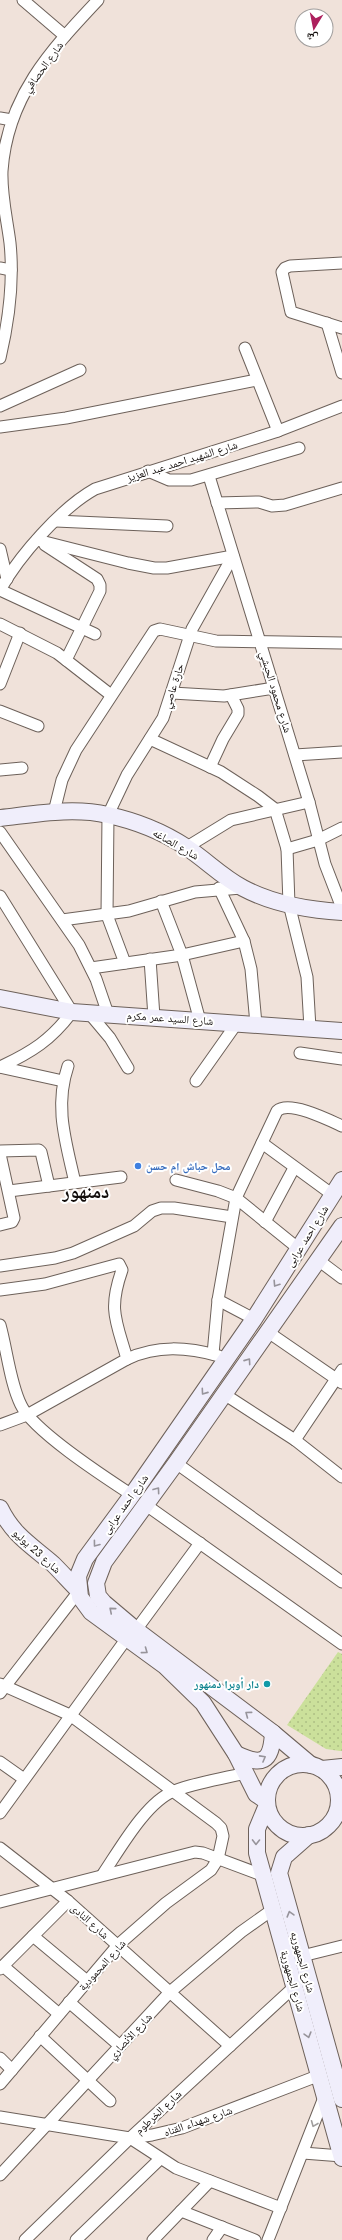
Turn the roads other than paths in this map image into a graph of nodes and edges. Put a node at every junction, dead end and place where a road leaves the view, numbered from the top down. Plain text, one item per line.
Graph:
1 (22, 0) edge
2 (98, 0) edge
3 (65, 36) junction
4 (0, 118) edge
5 (12, 120) junction
6 (3, 146) edge
7 (3, 216) edge
8 (342, 263) edge
9 (6, 269) edge
10 (4, 320) edge
11 (327, 323) junction
12 (342, 328) edge
13 (245, 348) dead end
14 (0, 358) edge
15 (80, 370) dead end
16 (342, 373) edge
17 (257, 380) junction
18 (0, 406) edge
19 (342, 406) edge
20 (0, 427) edge
21 (278, 431) junction
22 (299, 448) dead end
23 (148, 470) junction
24 (209, 476) junction
25 (342, 488) edge
26 (218, 503) junction
27 (56, 521) junction
28 (167, 526) dead end
29 (37, 540) junction
30 (0, 549) edge
31 (233, 556) junction
32 (7, 579) junction
33 (0, 590) edge
34 (0, 624) edge
35 (82, 628) junction
36 (20, 633) junction
37 (95, 634) dead end
38 (190, 636) junction
39 (261, 642) junction
40 (342, 643) edge
41 (66, 660) junction
42 (0, 684) edge
43 (274, 688) junction
44 (172, 693) junction
45 (111, 695) junction
46 (231, 695) junction
47 (0, 711) edge
48 (38, 726) dead end
49 (150, 739) junction
50 (342, 752) edge
51 (295, 755) junction
52 (210, 767) junction
53 (22, 768) dead end
54 (0, 770) edge
55 (309, 802) junction
56 (275, 809) junction
57 (54, 812) junction
58 (108, 815) junction
59 (0, 818) edge
60 (342, 828) edge
61 (0, 832) edge
62 (318, 840) junction
63 (187, 847) junction
64 (287, 849) junction
65 (218, 888) junction
66 (243, 888) junction
67 (0, 896) edge
68 (162, 901) junction
69 (288, 904) junction
70 (342, 908) edge
71 (342, 912) edge
72 (107, 915) junction
73 (62, 920) junction
74 (244, 941) junction
75 (182, 955) junction
76 (150, 959) junction
77 (125, 963) junction
78 (91, 968) junction
79 (0, 998) edge
80 (72, 1012) junction
81 (89, 1013) junction
82 (108, 1014) junction
83 (154, 1018) junction
84 (200, 1021) junction
85 (237, 1023) junction
86 (256, 1024) junction
87 (310, 1028) junction
88 (342, 1031) edge
89 (300, 1053) dead end
90 (342, 1059) edge
91 (68, 1066) dead end
92 (0, 1067) edge
93 (128, 1068) dead end
94 (63, 1081) junction
95 (196, 1081) dead end
96 (342, 1126) edge
97 (262, 1143) junction
98 (0, 1152) edge
99 (294, 1168) junction
100 (121, 1177) dead end
101 (176, 1180) dead end
102 (342, 1180) edge
103 (75, 1183) junction
104 (49, 1186) junction
105 (9, 1191) junction
106 (333, 1195) junction
107 (236, 1198) junction
108 (232, 1217) junction
109 (265, 1222) junction
110 (0, 1225) edge
111 (342, 1226) edge
112 (299, 1249) junction
113 (318, 1260) junction
114 (0, 1266) edge
115 (342, 1278) edge
116 (0, 1290) edge
117 (218, 1300) junction
118 (254, 1320) junction
119 (0, 1325) edge
120 (268, 1332) junction
121 (220, 1356) junction
122 (127, 1359) junction
123 (340, 1377) edge
124 (224, 1394) junction
125 (27, 1415) junction
126 (0, 1425) edge
127 (295, 1440) junction
128 (176, 1463) junction
129 (342, 1477) edge
130 (132, 1495) junction
131 (146, 1505) junction
132 (2, 1517) edge
133 (200, 1543) junction
134 (342, 1582) edge
135 (79, 1591) junction
136 (131, 1634) junction
137 (342, 1644) edge
138 (2, 1688) edge
139 (70, 1715) junction
140 (273, 1733) junction
141 (236, 1754) junction
142 (0, 1762) edge
143 (316, 1767) junction
144 (342, 1767) edge
145 (245, 1773) junction
146 (24, 1779) junction
147 (173, 1791) junction
148 (267, 1801) junction
149 (0, 1813) edge
150 (335, 1825) edge
151 (309, 1835) junction
152 (0, 1848) edge
153 (218, 1859) junction
154 (103, 1874) junction
155 (262, 1875) junction
156 (51, 1888) junction
157 (68, 1901) junction
158 (0, 1902) edge
159 (272, 1910) junction
160 (33, 1936) junction
161 (118, 1945) junction
162 (342, 1946) edge
163 (302, 1956) junction
164 (1, 1967) edge
165 (87, 1981) junction
166 (294, 1987) junction
167 (170, 1992) junction
168 (69, 2002) junction
169 (59, 2014) junction
170 (40, 2036) junction
171 (120, 2046) junction
172 (230, 2046) junction
173 (0, 2058) edge
174 (12, 2070) junction
175 (332, 2073) edge
176 (88, 2080) junction
177 (0, 2084) edge
178 (325, 2095) junction
179 (342, 2099) edge
180 (110, 2101) dead end
181 (0, 2117) edge
182 (47, 2124) junction
183 (130, 2138) junction
184 (303, 2153) junction
185 (342, 2157) edge
186 (160, 2159) junction
187 (0, 2175) edge
188 (210, 2181) junction
189 (281, 2208) junction
190 (181, 2211) junction
191 (222, 2227) junction
192 (25, 2240) edge
193 (76, 2240) edge
194 (153, 2240) edge
195 (213, 2240) edge
196 (255, 2240) edge
197 (268, 2240) edge

1 - 3 street
2 - 3 street, شارع الحصافي
3 - 5 street, شارع الحصافي
4 - 5 street
5 - 6 street, شارع الحصافي
6 - 7 street, شارع الحصافي
7 - 9 street, شارع الحصافي
8 - 11 street
9 - 10 street, شارع الحصافي
10 - 14 street, شارع الحصافي
11 - 12 street
11 - 16 street
13 - 17 street
15 - 18 street
17 - 20 street
17 - 21 street
19 - 21 street, شارع الشهيد احمد عبد العزيز
21 - 23 street, شارع الشهيد احمد عبد العزيز
22 - 24 street
23 - 24 street
23 - 27 street, شارع الشهيد احمد عبد العزيز
24 - 26 street, شارع محمود الحبشي
25 - 26 street
26 - 31 street, شارع محمود الحبشي
27 - 28 street
27 - 29 street, شارع الشهيد احمد عبد العزيز
29 - 31 street
29 - 32 street, شارع الشهيد احمد عبد العزيز
29 - 35 street
30 - 32 street
31 - 38 street, حارة عاصي
31 - 39 street, شارع محمود الحبشي
32 - 33 street, شارع الشهيد احمد عبد العزيز
33 - 35 street
34 - 36 street
35 - 37 street
35 - 41 street
36 - 41 street
36 - 42 street
38 - 39 street
38 - 44 street, حارة عاصي
38 - 45 street
39 - 40 street
39 - 43 street, شارع محمود الحبشي
41 - 45 street
43 - 46 street
43 - 51 street, شارع محمود الحبشي
44 - 46 street
44 - 49 street, حارة عاصي
45 - 57 street
46 - 52 street
47 - 48 street
49 - 52 street
49 - 58 street, حارة عاصي
50 - 51 street
51 - 55 street, شارع محمود الحبشي
52 - 56 street
53 - 54 street
55 - 56 street
55 - 62 street, شارع محمود الحبشي
56 - 63 street
56 - 64 street
57 - 58 main road, شارع الصاغه
57 - 59 main road, شارع الصاغه
58 - 63 main road, شارع الصاغه
58 - 72 street
60 - 62 street
61 - 73 street
62 - 64 street
62 - 70 street, شارع محمود الحبشي
63 - 66 main road, شارع الصاغه
64 - 69 street
65 - 66 street
65 - 68 street
65 - 74 street
66 - 69 main road, شارع الصاغه
67 - 80 street
68 - 72 street
68 - 75 street
69 - 71 main road, شارع الصاغه
69 - 87 street
72 - 73 street
72 - 77 street
73 - 78 street
74 - 75 street
74 - 86 street
75 - 76 street
75 - 84 street
76 - 77 street
76 - 83 street
77 - 78 street
78 - 82 street
79 - 80 main road, شارع السيد عمر مكرم
80 - 81 main road, شارع السيد عمر مكرم
80 - 92 street
81 - 82 main road, شارع السيد عمر مكرم
81 - 93 street
82 - 83 main road, شارع السيد عمر مكرم
83 - 84 main road, شارع السيد عمر مكرم
84 - 85 main road, شارع السيد عمر مكرم
85 - 86 main road, شارع السيد عمر مكرم
85 - 95 street
86 - 87 main road, شارع السيد عمر مكرم
87 - 88 main road, شارع السيد عمر مكرم
89 - 90 street
91 - 94 street
92 - 94 street
94 - 103 street
96 - 97 street
97 - 99 street
97 - 107 street
98 - 104 street
98 - 105 street
99 - 106 street
99 - 109 street
100 - 103 street
101 - 107 street
102 - 106 main road, شارع احمد عرابى
103 - 104 street
104 - 105 street
105 - 110 street
106 - 112 main road, شارع احمد عرابى
107 - 108 street
107 - 109 street
108 - 114 street
108 - 117 street
109 - 112 street
111 - 113 main road, شارع احمد عرابى
112 -> 118 main road, شارع احمد عرابى
113 - 115 street
113 - 120 main road, شارع احمد عرابى
116 - 122 street
117 - 118 street
117 - 121 street
118 - 121 main road, شارع احمد عرابى
119 - 125 street
120 - 123 street
124 -> 120 main road, شارع احمد عرابى
121 - 122 street
121 -> 130 main road, شارع احمد عرابى
122 - 125 street
123 - 127 street
124 - 127 street
124 - 128 main road, شارع احمد عرابى
125 - 126 street
125 - 130 street
127 - 129 street
131 -> 128 main road, شارع احمد عرابى
128 - 134 street
130 -> 135 main road, شارع احمد عرابى
131 - 133 street
136 -> 131 main road, شارع احمد عرابى
132 - 135 main road, شارع 23 يوليو
133 - 136 street
133 - 137 street
135 - 136 main road, شارع احمد عرابى
135 - 138 street
136 - 139 street
140 -> 136 main road, شارع احمد عرابى
136 -> 141 main road, شارع احمد عرابى
138 - 139 street
139 - 146 street
139 - 147 street
141 -> 140 main road
140 - 143 main road, شارع احمد عرابى
141 - 145 main road, شارع احمد عرابى
142 - 146 street
143 - 144 main road
143 - 148 main road
143 - 150 main road
145 - 147 street
145 - 148 main road, شارع احمد عرابى
146 - 149 street
147 - 153 street
147 - 154 street
148 - 151 main road
148 -> 155 main road, شارع الجمهورية
150 - 151 main road
163 -> 151 main road, شارع الجمهوريه
152 - 156 street, شارع النادى
153 - 154 street
153 - 155 street
153 - 161 street, شارع المحمودية
154 - 156 street
155 - 159 main road, شارع الجمهورية
156 - 157 street, شارع النادى
156 - 158 street
157 - 160 street
157 - 161 street, شارع النادى
159 - 166 main road, شارع الجمهورية
159 - 167 street, شارع الأنصاري
160 - 164 street
160 - 165 street
161 - 165 street, شارع المحمودية
161 - 167 street, شارع النادى
162 - 163 street
163 - 175 main road, شارع الجمهوريه
164 - 169 street
165 - 168 street, شارع المحمودية
166 - 172 street, شارع الخرطوم
166 -> 175 main road, شارع الجمهورية
167 - 171 street, شارع الأنصاري
167 - 172 street, شارع النادى
168 - 169 street, شارع المحمودية
168 - 171 street
169 - 170 street, شارع المحمودية
170 - 174 street, شارع المحمودية
170 - 176 street
171 - 176 street, شارع الأنصاري
172 - 183 street, شارع الخرطوم
173 - 174 street
174 - 177 street, شارع المحمودية
175 - 178 main road, شارع الجمهورية
175 - 179 main road, شارع الجمهوريه
175 - 183 street, شارع شهداء القناه
176 - 180 street
176 - 182 street, شارع الأنصاري
178 -> 184 street
178 - 185 main road, شارع الجمهورية
181 - 182 street, شارع شهداء القناه
182 - 183 street, شارع شهداء القناه
182 - 187 street, شارع الأنصاري
183 - 186 street
183 - 192 street, شارع الخرطوم
184 - 185 street
184 - 189 street
186 - 188 street
186 - 193 street
188 - 189 street
188 - 190 street
189 - 197 street
190 - 191 street
190 - 194 street
191 - 195 street
191 - 196 street

